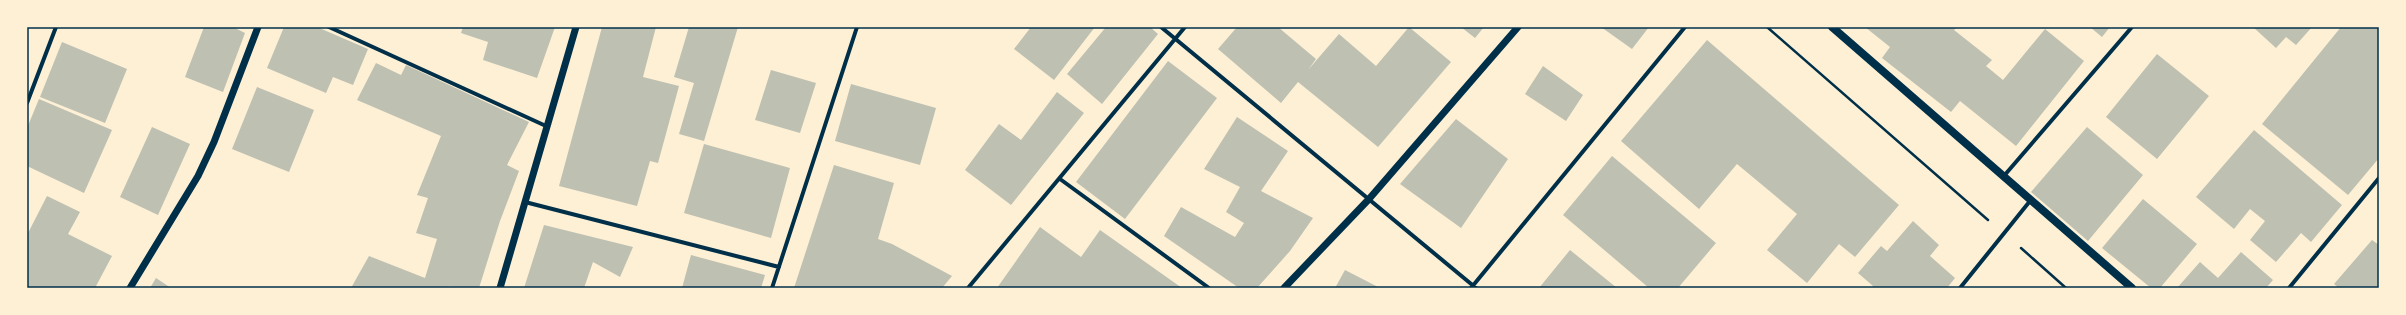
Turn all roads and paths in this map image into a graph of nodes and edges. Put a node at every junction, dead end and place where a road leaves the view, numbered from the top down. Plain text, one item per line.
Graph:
1 (56, 27) edge
2 (258, 27) edge
3 (329, 27) edge
4 (576, 27) edge
5 (857, 27) edge
6 (1161, 27) edge
7 (1185, 27) edge
8 (1518, 27) edge
9 (1685, 27) edge
10 (1767, 27) edge
11 (1832, 27) edge
12 (2132, 27) edge
13 (1176, 39) junction
14 (27, 103) edge
15 (546, 126) junction
16 (2003, 177) junction
17 (2379, 178) edge
18 (1060, 179) junction
19 (1369, 198) junction
20 (2030, 201) junction
21 (525, 202) junction
22 (2004, 233) junction
23 (779, 267) junction
24 (1473, 287) edge
25 (130, 288) edge
26 (500, 288) edge
27 (772, 288) edge
28 (968, 288) edge
29 (1209, 288) edge
30 (1284, 288) edge
31 (1960, 288) edge
32 (2066, 288) edge
33 (2132, 288) edge
34 (2289, 288) edge

1 - 14 street
2 - 25 street
3 - 15 street
4 - 15 street
5 - 23 street
6 - 13 street
7 - 13 street
8 - 19 street
9 - 24 street
10 - 22 path
11 - 16 main road
12 - 16 street
13 - 18 street
13 - 19 street
15 - 21 street
16 - 20 main road
17 - 34 street
18 - 28 street
18 - 29 street
19 - 24 street
19 - 30 street
20 - 22 street
20 - 33 main road
21 - 23 street
21 - 26 street
22 - 31 street
22 - 32 path
23 - 27 street

